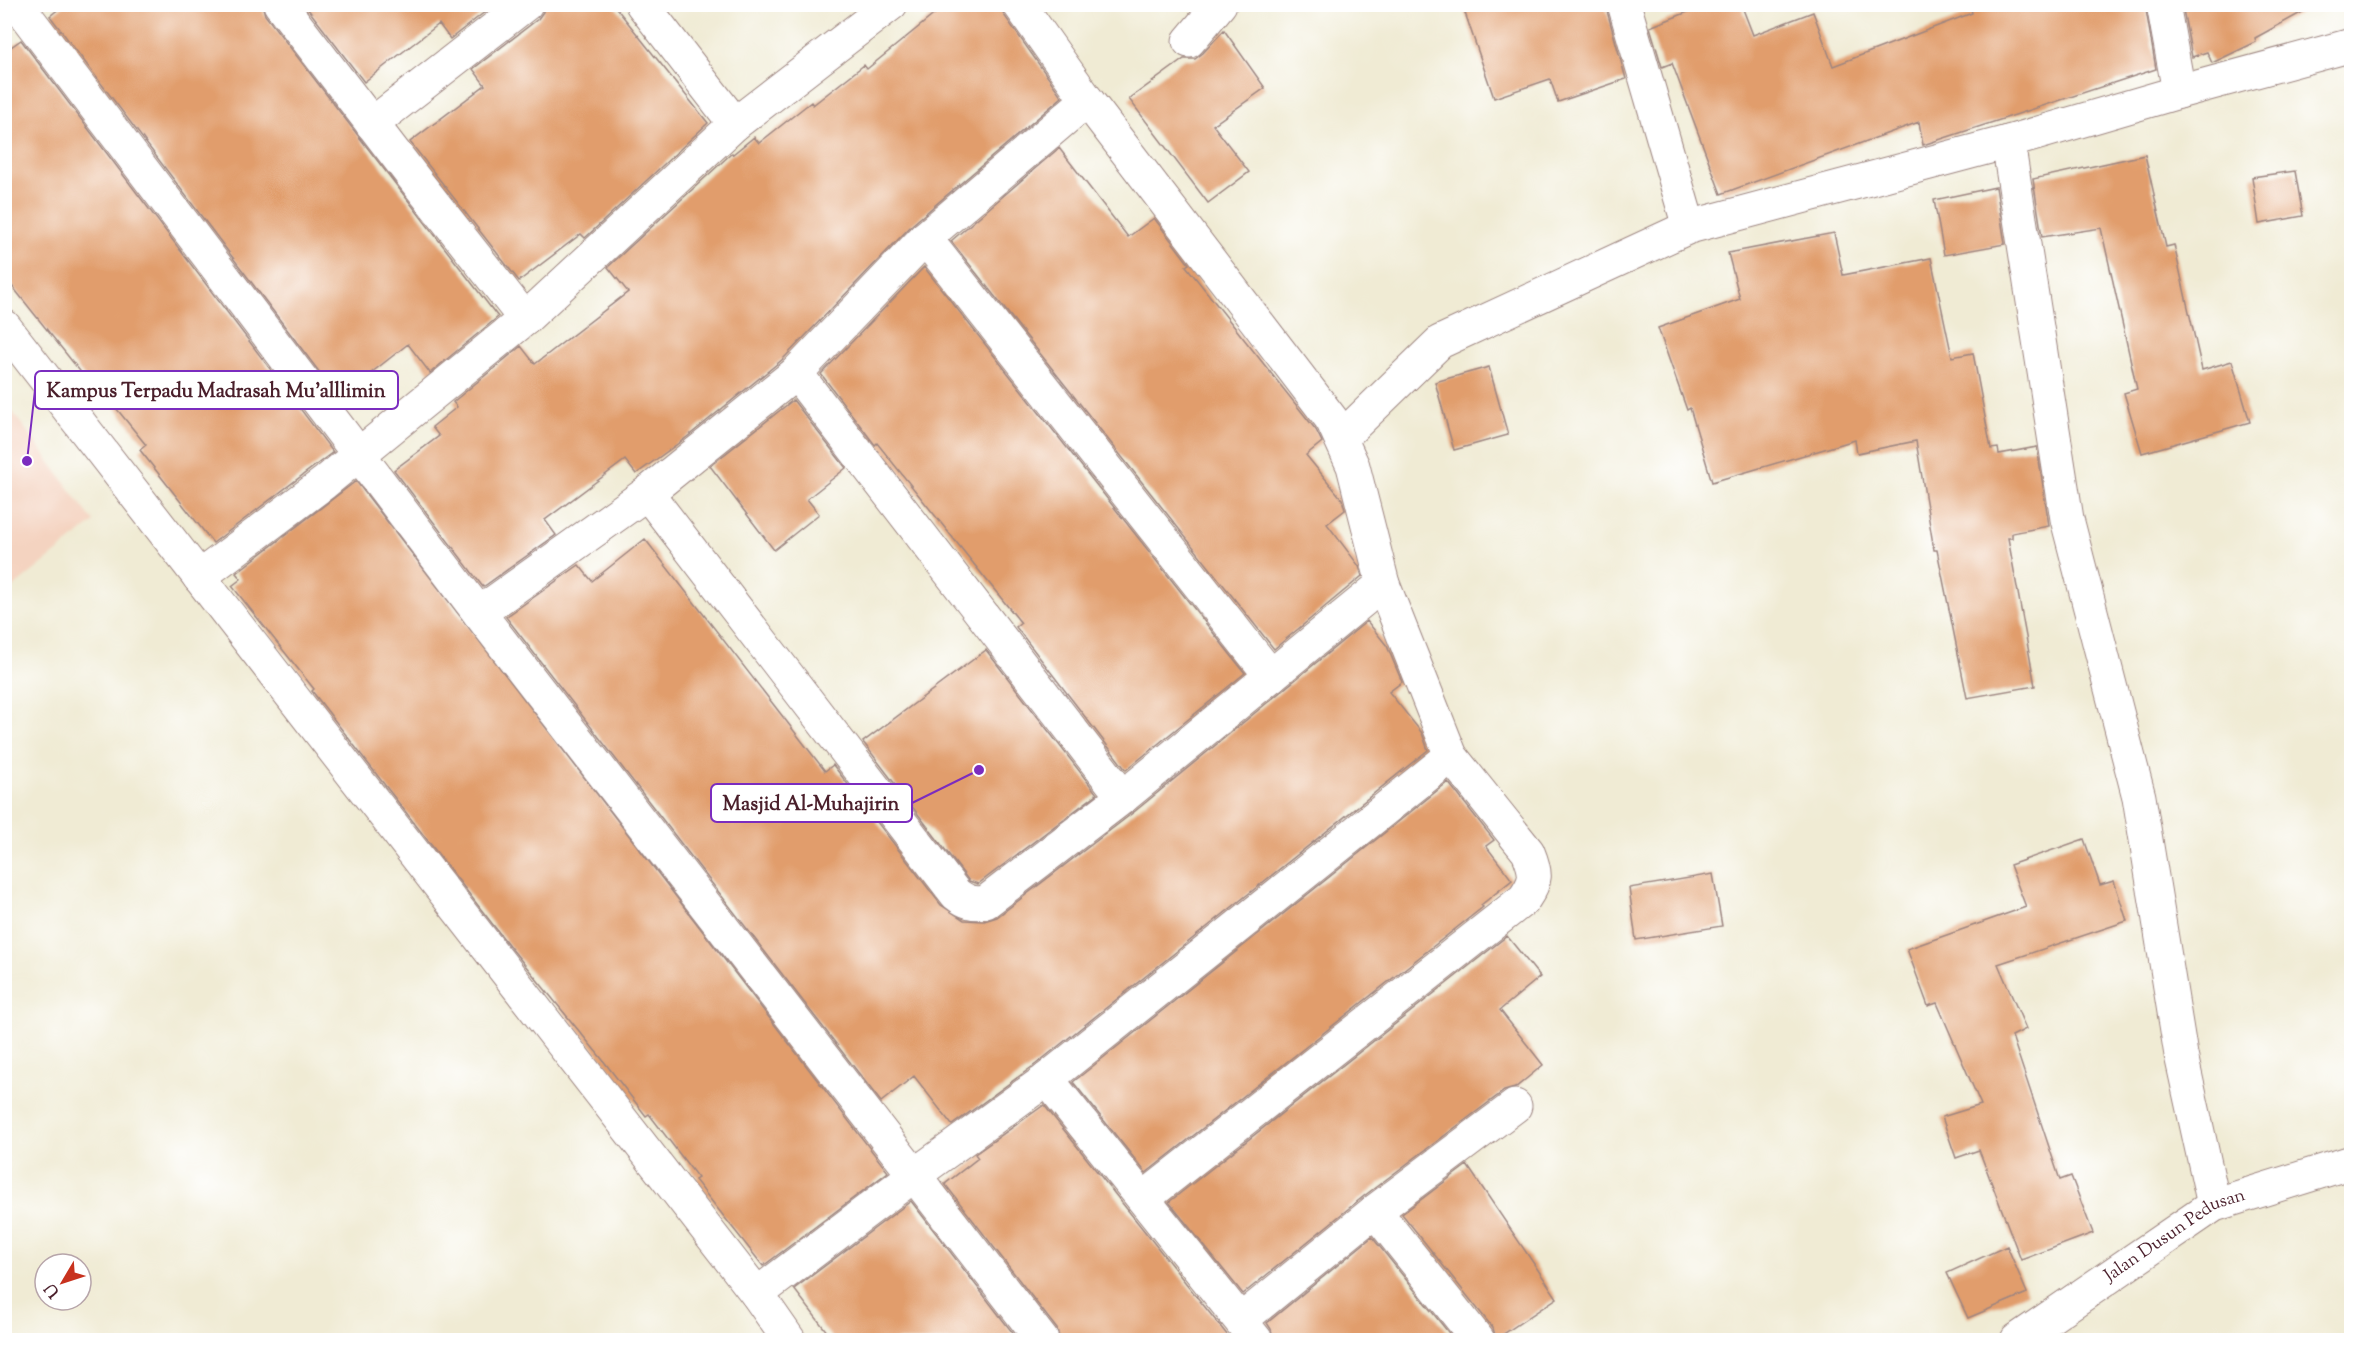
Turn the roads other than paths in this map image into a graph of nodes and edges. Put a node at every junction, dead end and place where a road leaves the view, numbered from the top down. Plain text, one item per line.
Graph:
1 (17, 4) edge
2 (280, 4) edge
3 (526, 4) edge
4 (642, 4) edge
5 (891, 4) edge
6 (1018, 4) edge
7 (1220, 4) edge
8 (1624, 4) edge
9 (2163, 4) edge
10 (1189, 41) dead end
11 (2352, 45) edge
12 (2179, 92) junction
13 (1087, 100) junction
14 (372, 124) junction
15 (735, 124) junction
16 (2008, 142) junction
17 (1689, 227) junction
18 (925, 238) junction
19 (525, 319) junction
20 (4, 326) edge
21 (796, 373) junction
22 (1341, 438) junction
23 (360, 453) junction
24 (647, 493) junction
25 (199, 577) junction
26 (1383, 584) junction
27 (479, 613) junction
28 (1271, 676) junction
29 (1451, 756) junction
30 (1123, 797) junction
31 (1047, 1079) junction
32 (1515, 1106) dead end
33 (2352, 1162) edge
34 (913, 1176) junction
35 (1144, 1198) junction
36 (2214, 1205) junction
37 (1375, 1211) junction
38 (757, 1294) junction
39 (1248, 1330) edge
40 (789, 1341) edge
41 (1042, 1341) edge
42 (1478, 1341) edge
43 (2017, 1341) edge

1 - 23 street
2 - 14 street
3 - 14 street
4 - 15 street
5 - 15 street
6 - 13 street
7 - 10 street
8 - 17 street
9 - 12 street
11 - 12 street
12 - 16 street
13 - 18 street
13 - 22 street
14 - 19 street
15 - 19 street
16 - 17 street
16 - 36 street
17 - 22 street
18 - 21 street
18 - 28 street
19 - 23 street
20 - 25 street
21 - 24 street
21 - 30 street
22 - 26 street
23 - 25 street
23 - 27 street
24 - 27 street
24 - 30 street
25 - 38 street
26 - 28 street
26 - 29 street
27 - 34 street
28 - 30 street
29 - 31 street
29 - 35 street
31 - 34 street
31 - 35 street
32 - 37 street
33 - 36 street, Jalan Dusun Pedusan
34 - 38 street
34 - 41 street
35 - 39 street
36 - 43 street, Jalan Dusun Pedusan
37 - 39 street
37 - 42 street
38 - 40 street

